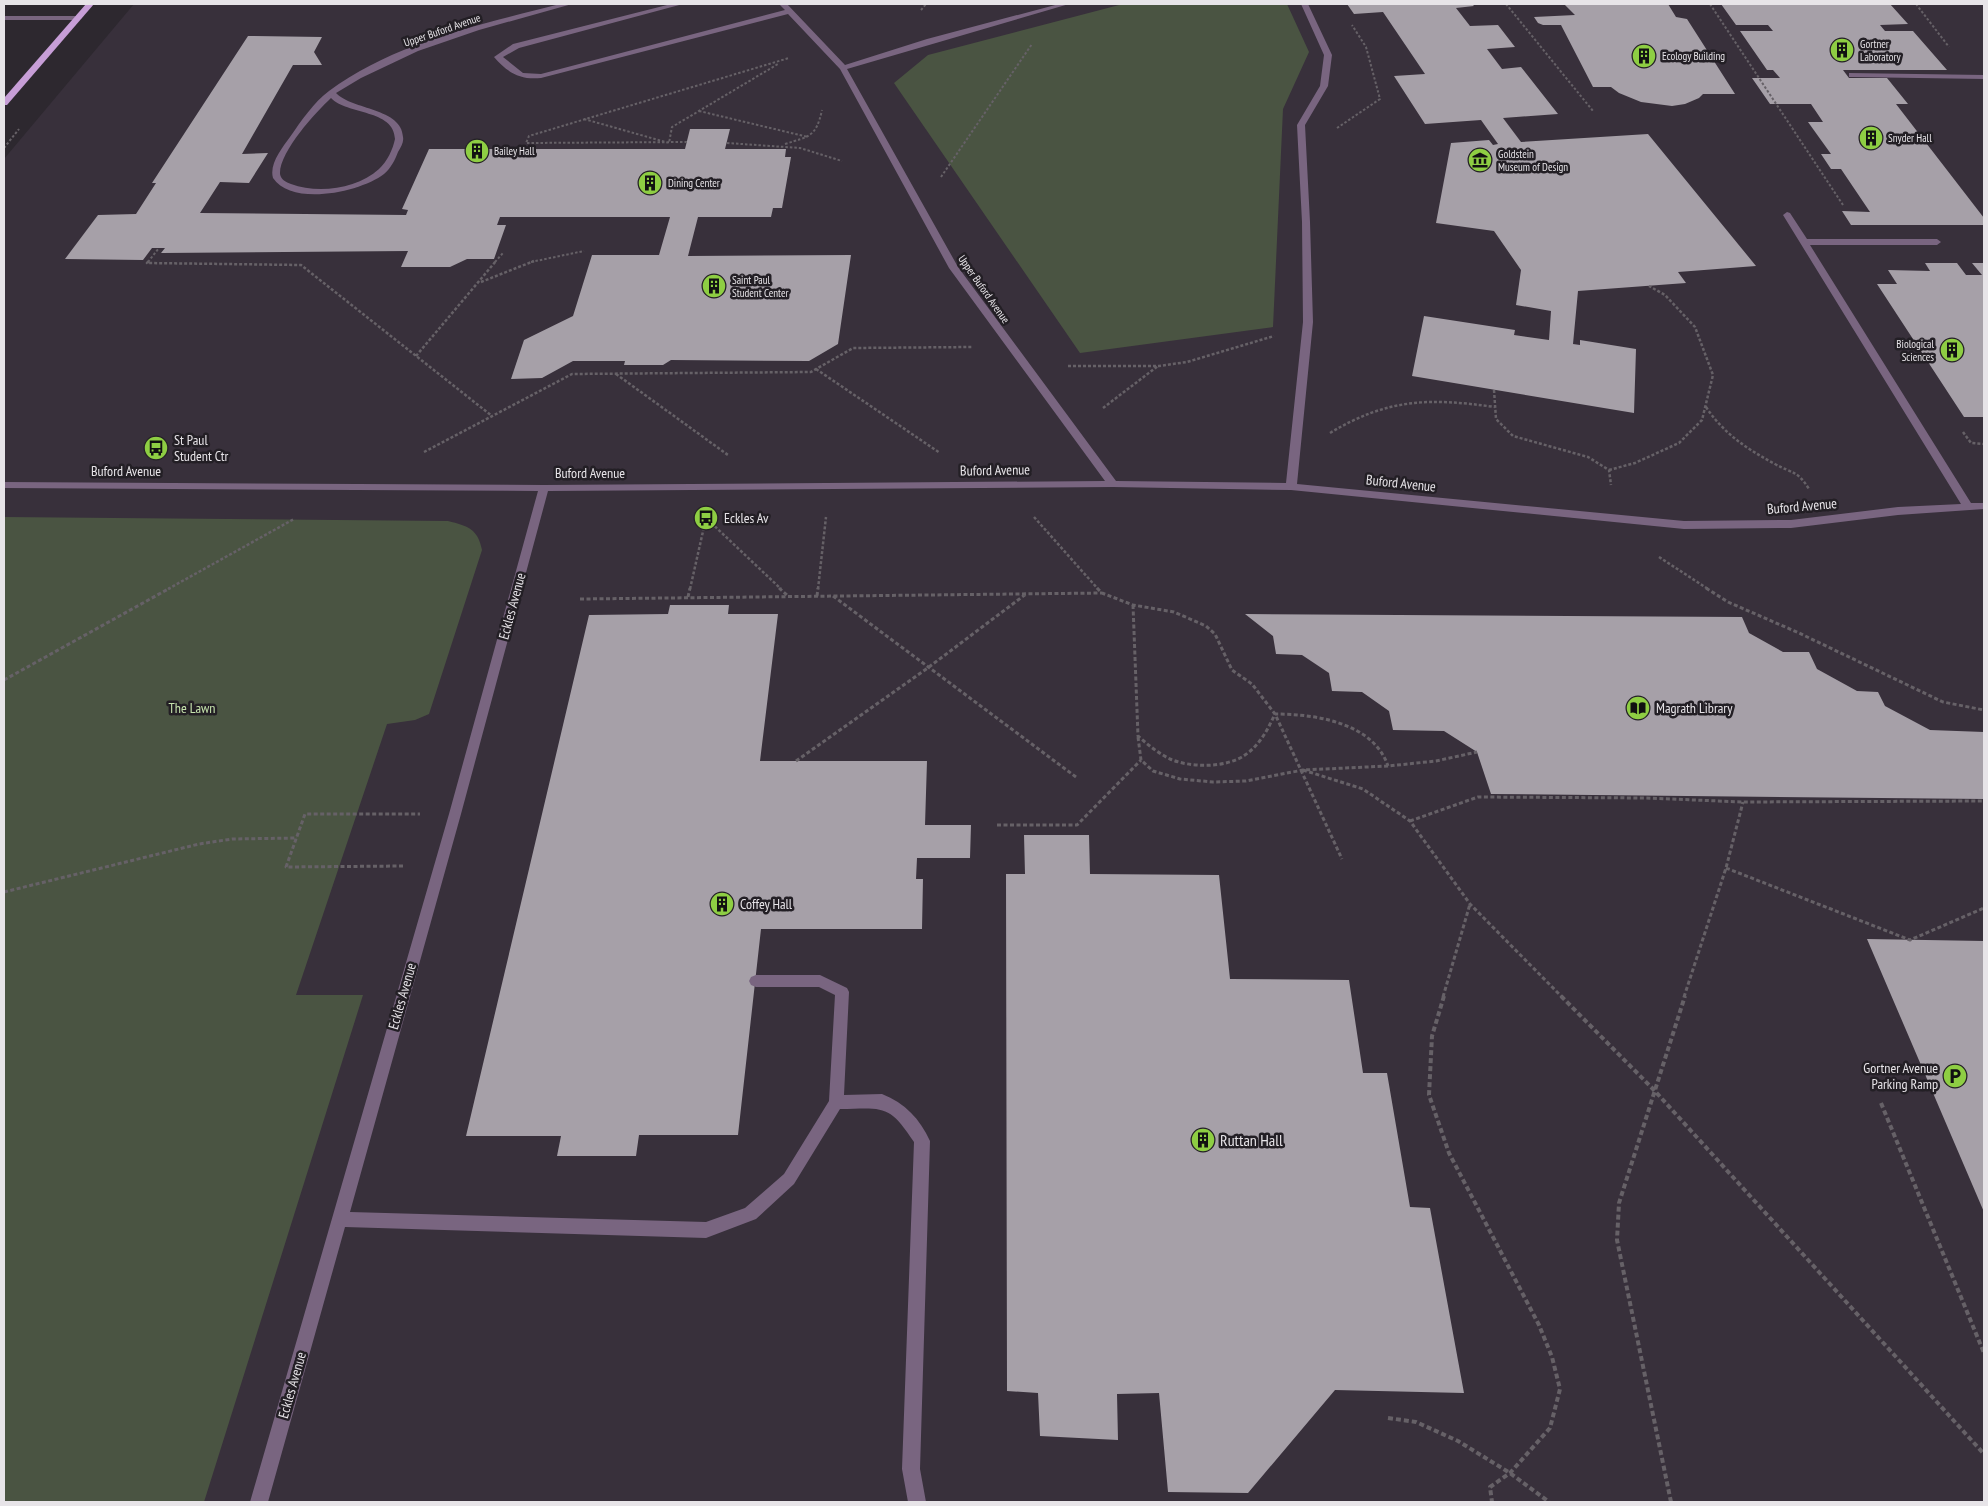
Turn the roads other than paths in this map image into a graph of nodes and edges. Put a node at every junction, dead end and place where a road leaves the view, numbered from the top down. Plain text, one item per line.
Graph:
1 (90, 4) edge
2 (568, 4) edge
3 (679, 4) edge
4 (783, 4) edge
5 (1066, 4) edge
6 (1305, 4) edge
7 (790, 11) junction
8 (4, 18) edge
9 (78, 18) junction
10 (843, 68) junction
11 (1852, 75) dead end
12 (1984, 77) edge
13 (331, 93) junction
14 (4, 103) edge
15 (1788, 215) dead end
16 (1804, 242) junction
17 (1937, 242) dead end
18 (1113, 484) junction
19 (4, 485) edge
20 (1291, 487) junction
21 (544, 488) junction
22 (1984, 506) edge
23 (1968, 507) junction
24 (756, 981) dead end
25 (836, 1102) junction
26 (339, 1219) junction
27 (259, 1502) edge
28 (917, 1502) edge

1 - 9 main road
2 - 13 street, Upper Buford Avenue
3 - 7 street
4 - 7 street, Upper Buford Avenue
5 - 10 street
6 - 20 street
7 - 10 street, Upper Buford Avenue
8 - 9 street
9 - 14 main road
10 - 18 street, Upper Buford Avenue
11 - 12 street
13 - 13 street, Upper Buford Avenue
15 - 16 street
16 - 17 street
16 - 23 street
18 - 20 street, Buford Avenue
18 - 21 street, Buford Avenue
19 - 21 street, Buford Avenue
20 - 23 street, Buford Avenue
21 - 26 street, Eckles Avenue
22 - 23 street, Buford Avenue
24 - 25 street
25 - 26 street
25 - 28 street
26 - 27 street, Eckles Avenue

